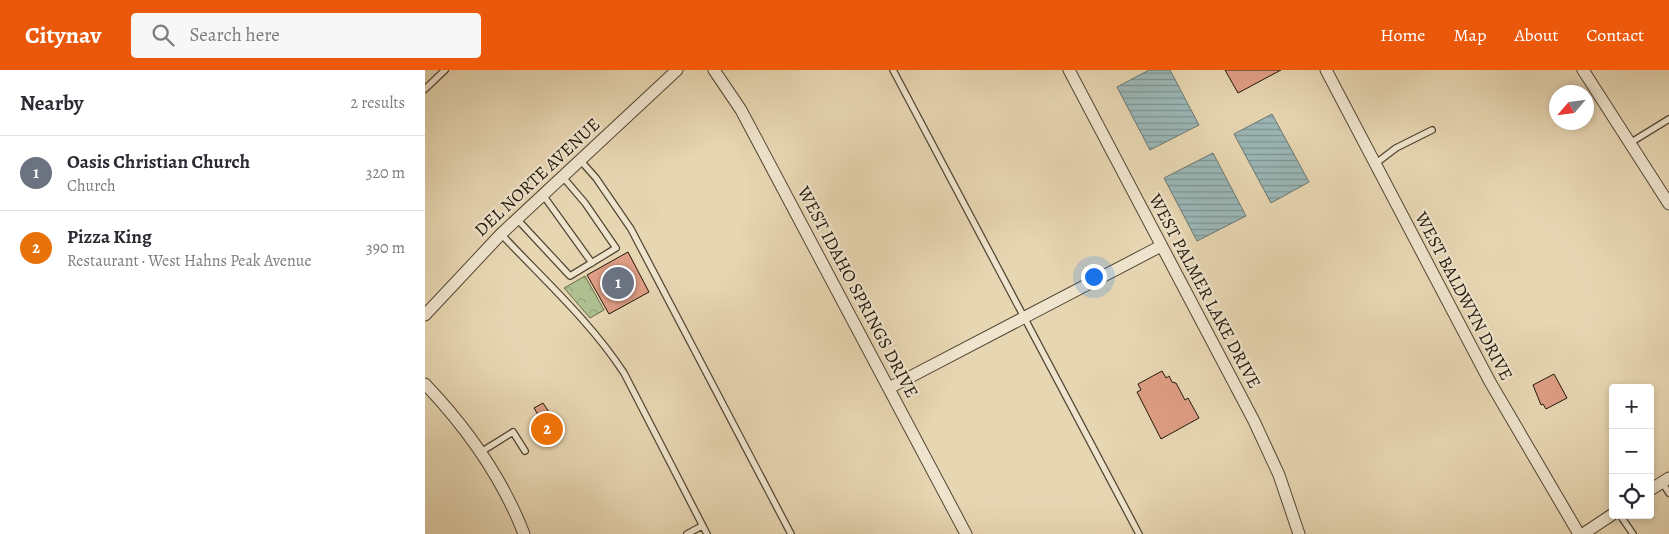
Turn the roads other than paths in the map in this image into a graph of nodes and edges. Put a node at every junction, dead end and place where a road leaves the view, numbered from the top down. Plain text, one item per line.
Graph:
1 (445, 70) edge
2 (677, 70) edge
3 (714, 70) edge
4 (893, 70) edge
5 (1069, 70) edge
6 (1326, 70) edge
7 (1583, 70) edge
8 (425, 89) edge
9 (1669, 119) edge
10 (1432, 130) dead end
11 (1630, 143) junction
12 (580, 160) junction
13 (1375, 164) junction
14 (563, 176) junction
15 (543, 195) junction
16 (1669, 204) edge
17 (517, 219) junction
18 (501, 234) junction
19 (1161, 246) junction
20 (592, 263) junction
21 (425, 315) edge
22 (1024, 317) junction
23 (425, 384) edge
24 (889, 388) junction
25 (525, 451) dead end
26 (481, 452) junction
27 (1666, 480) edge
28 (1654, 488) edge
29 (1669, 492) edge
30 (1609, 516) edge
31 (1623, 519) edge
32 (702, 526) junction
33 (523, 534) edge
34 (687, 534) edge
35 (707, 534) edge
36 (791, 534) edge
37 (966, 534) edge
38 (1139, 534) edge
39 (1299, 534) edge
40 (1581, 534) edge
41 (1633, 534) edge

1 - 8 lane
2 - 12 street, DEL NORTE AVENUE
3 - 24 street, WEST IDAHO SPRINGS DRIVE
4 - 22 lane
5 - 19 street, WEST PALMER LAKE DRIVE
6 - 13 street, WEST BALDWYN DRIVE
7 - 11 street
9 - 11 lane
10 - 13 lane
11 - 16 street
12 - 14 street, DEL NORTE AVENUE
12 - 36 lane
13 - 40 street, WEST BALDWYN DRIVE
14 - 15 street, DEL NORTE AVENUE
14 - 20 lane
15 - 17 street, DEL NORTE AVENUE
15 - 20 lane
17 - 18 street, DEL NORTE AVENUE
17 - 20 lane
18 - 21 street, DEL NORTE AVENUE
18 - 32 lane
19 - 22 street
19 - 39 street, WEST PALMER LAKE DRIVE
22 - 24 street
22 - 38 lane
23 - 26 street
24 - 37 street, WEST IDAHO SPRINGS DRIVE
25 - 26 lane
26 - 33 street
27 - 28 street
27 - 29 lane
30 - 40 street
31 - 41 lane
32 - 34 lane
32 - 35 lane

